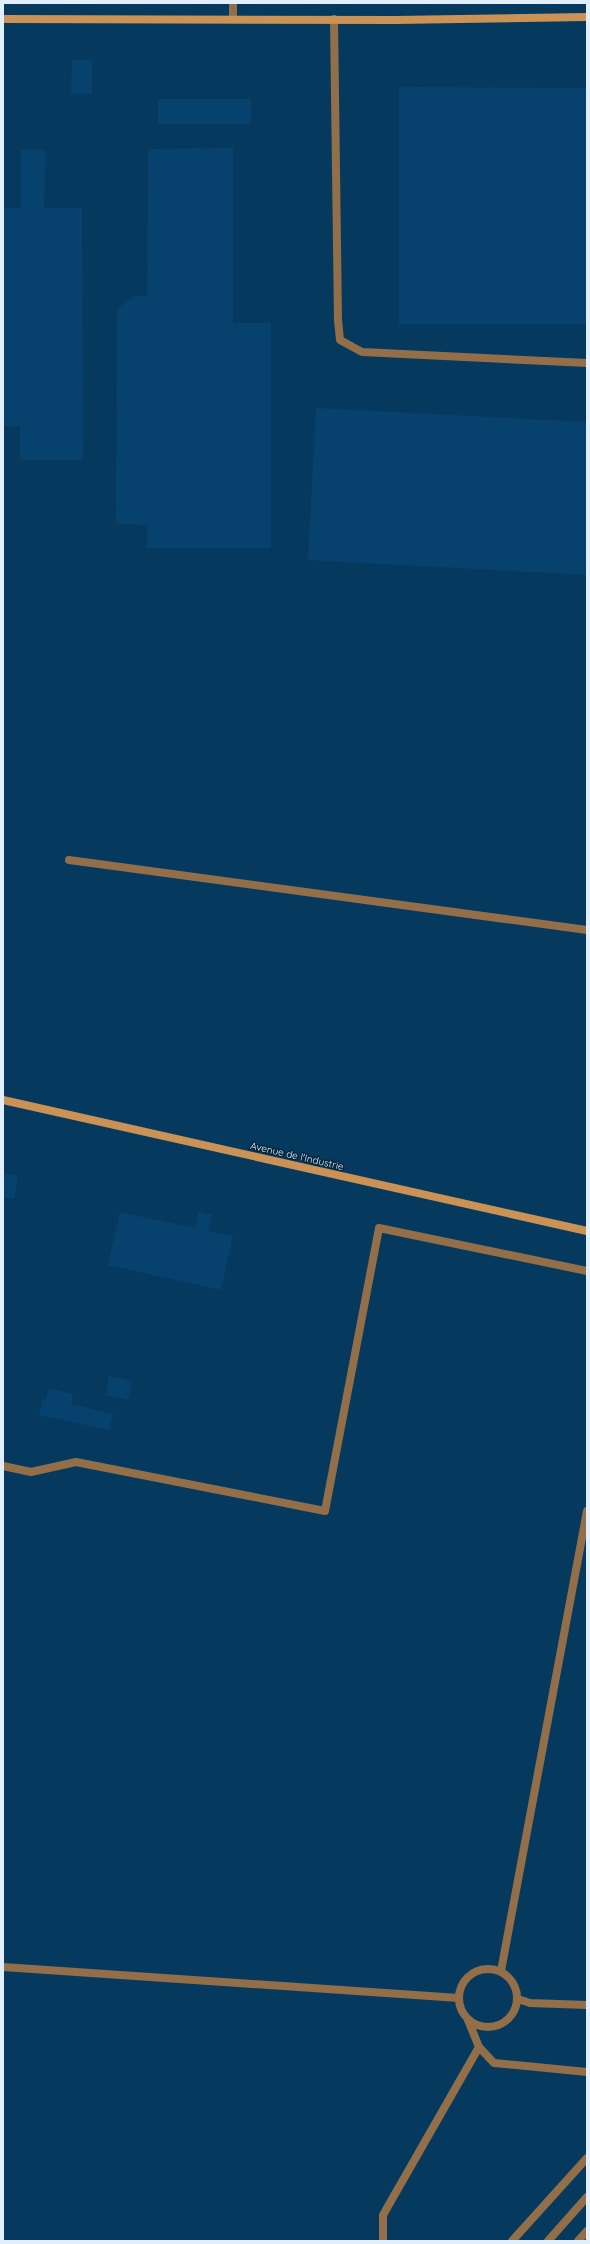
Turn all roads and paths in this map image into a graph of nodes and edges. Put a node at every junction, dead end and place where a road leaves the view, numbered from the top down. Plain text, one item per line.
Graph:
1 (233, 3) edge
2 (587, 17) edge
3 (334, 18) junction
4 (3, 19) edge
5 (233, 19) junction
6 (587, 363) edge
7 (69, 860) dead end
8 (587, 930) edge
9 (3, 1100) edge
10 (587, 1231) edge
11 (587, 1271) edge
12 (3, 1466) edge
13 (587, 1511) edge
14 (3, 1967) edge
15 (501, 1972) junction
16 (459, 1998) junction
17 (518, 1999) junction
18 (587, 2005) edge
19 (468, 2020) junction
20 (479, 2047) junction
21 (587, 2072) edge
22 (587, 2158) edge
23 (587, 2197) edge
24 (587, 2231) edge
25 (382, 2241) edge
26 (512, 2241) edge
27 (548, 2241) edge
28 (578, 2241) edge

1 - 5 street
2 - 3 street
3 - 5 street
3 - 6 street
4 - 5 street
7 - 8 street
9 - 10 street, Avenue de l'Industrie
11 - 12 street
13 - 15 street
14 - 16 street
15 - 16 street
15 - 17 street
16 - 19 street
17 - 18 street
17 - 19 street
19 - 20 street
20 - 21 street
20 - 25 street
22 - 26 street
23 - 27 street
24 - 28 street

